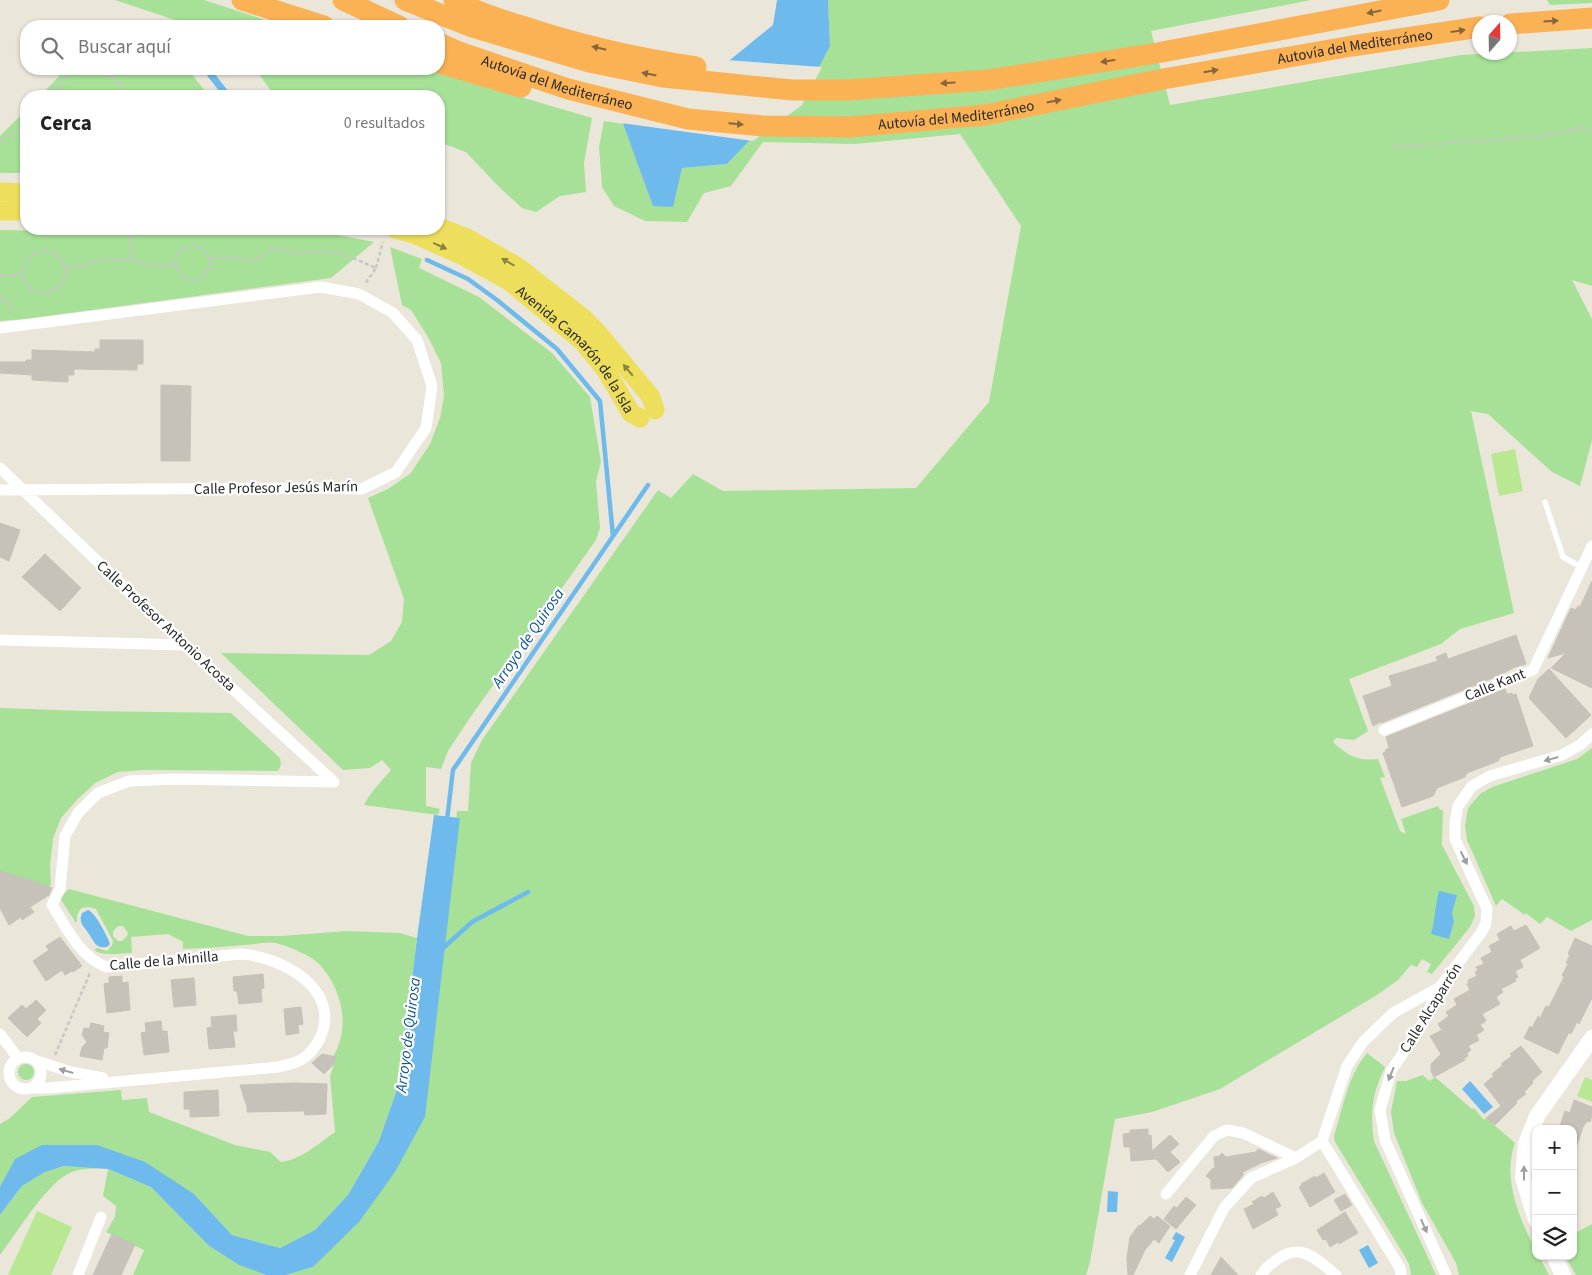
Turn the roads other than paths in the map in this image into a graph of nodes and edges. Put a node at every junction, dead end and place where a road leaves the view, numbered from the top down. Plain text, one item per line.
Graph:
1 (242, 0) edge
2 (343, 0) edge
3 (405, 0) edge
4 (454, 0) edge
5 (1439, 0) edge
6 (1592, 18) edge
7 (475, 19) junction
8 (305, 20) edge
9 (386, 20) edge
10 (1517, 23) edge
11 (1472, 29) edge
12 (450, 61) edge
13 (0, 192) edge
14 (20, 192) edge
15 (0, 211) edge
16 (20, 211) edge
17 (445, 229) edge
18 (416, 235) edge
19 (0, 328) edge
20 (0, 468) edge
21 (0, 490) edge
22 (22, 490) junction
23 (1545, 502) dead end
24 (1592, 546) edge
25 (1581, 567) junction
26 (0, 640) edge
27 (185, 644) junction
28 (1384, 730) dead end
29 (1592, 734) edge
30 (334, 782) joint
31 (1440, 987) junction
32 (0, 1034) edge
33 (1592, 1038) edge
34 (18, 1058) junction
35 (37, 1061) junction
36 (4, 1072) edge
37 (130, 1080) junction
38 (32, 1088) junction
39 (1322, 1141) junction
40 (1296, 1158) junction
41 (1166, 1194) dead end
42 (1535, 1215) edge
43 (101, 1217) dead end
44 (1556, 1260) edge
45 (78, 1275) edge
46 (1190, 1275) edge
47 (1261, 1275) edge
48 (1336, 1275) edge
49 (1401, 1275) edge
50 (1446, 1275) edge
51 (1563, 1275) edge

1 - 8 highway
2 - 9 highway
3 - 7 highway
4 - 7 highway
5 -> 7 highway, Autovía del Mediterráneo
10 -> 6 highway
12 -> 11 highway, Autovía del Mediterráneo
13 - 14 main road
15 - 16 main road
18 -> 17 main road, Avenida Camarón de la Isla
19 - 22 street, Calle Profesor Jesús Marín
20 - 22 street, Calle Profesor Antonio Acosta
21 - 22 street, Calle Profesor Jesús Marín
22 - 27 street, Calle Profesor Antonio Acosta
23 - 25 lane
24 - 25 street, Calle Kant
25 - 28 street, Calle Kant
26 - 27 street
27 - 30 street, Calle Profesor Antonio Acosta
29 -> 31 street, Calle Alcaparrón
30 - 37 street, Calle de la Minilla
31 - 39 street
31 -> 50 street, Calle Alcaparrón
32 - 34 street
42 -> 33 street
34 - 35 street
34 - 36 street
37 -> 35 street, Calle de la Minilla
35 - 38 street
36 - 38 street
37 - 38 street, Calle de la Minilla
39 - 40 street
39 - 49 street
40 - 41 street
40 - 46 street
43 - 45 street
44 - 51 street
47 - 48 street

